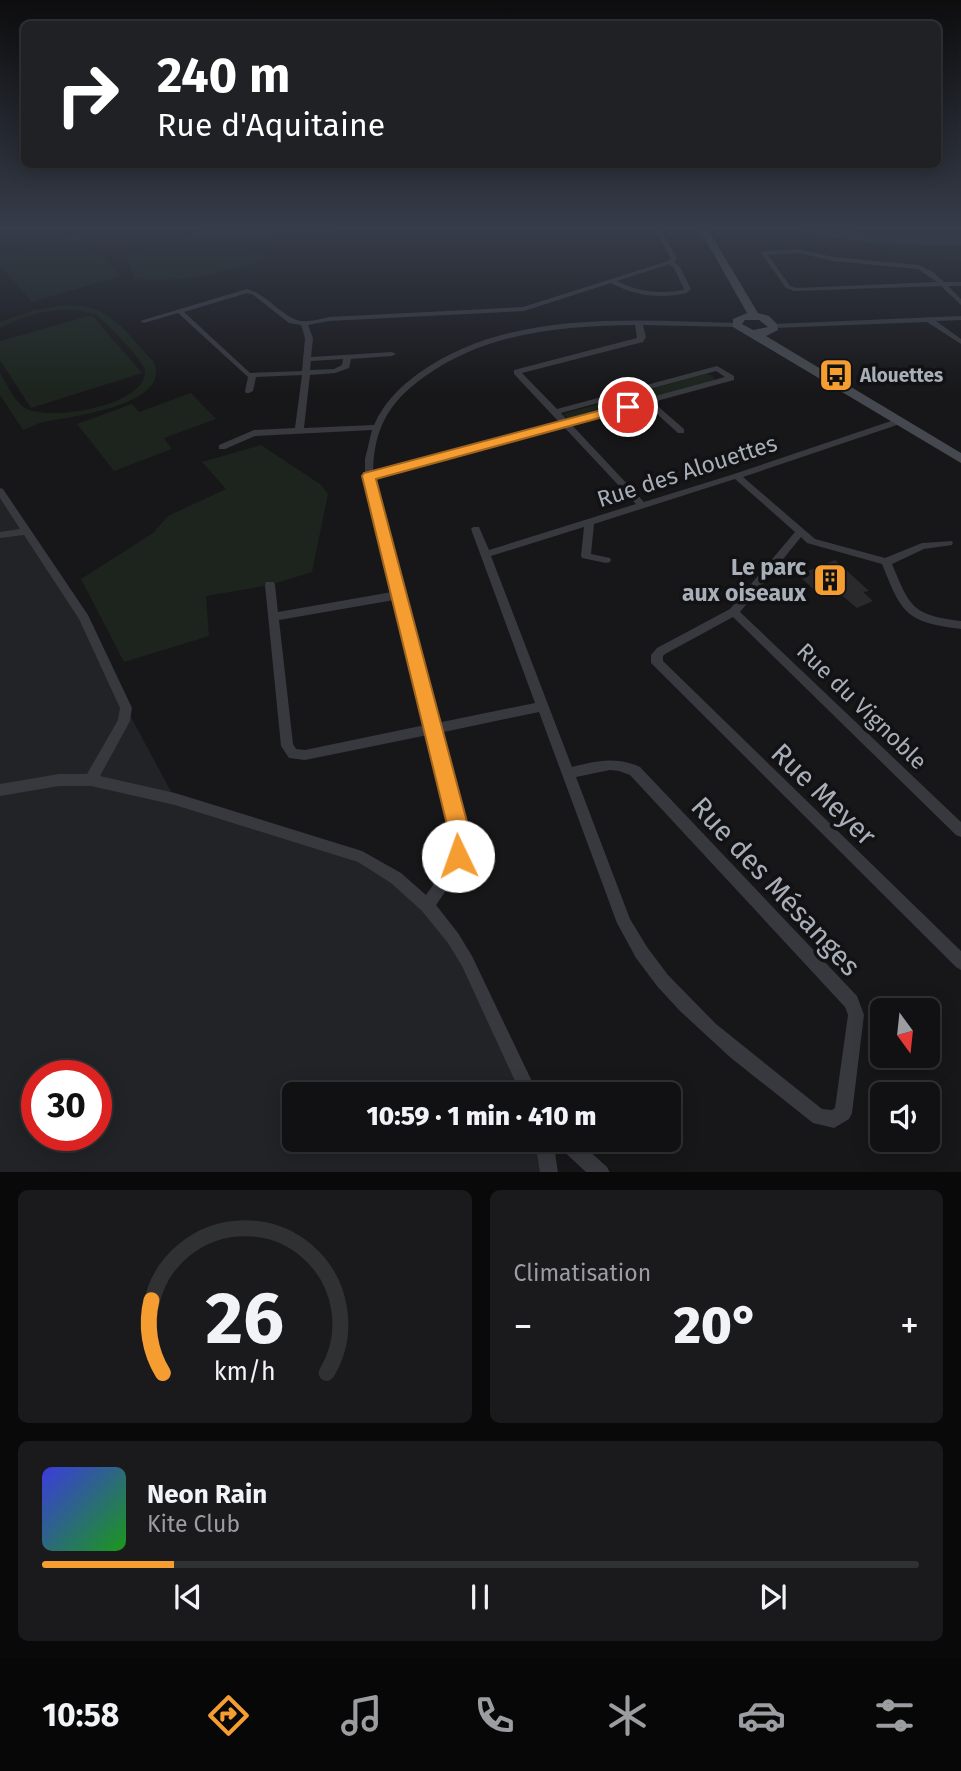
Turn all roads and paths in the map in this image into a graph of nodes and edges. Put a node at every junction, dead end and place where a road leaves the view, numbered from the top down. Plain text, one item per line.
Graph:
1 (942, 284) edge
2 (600, 285) edge
3 (618, 285) edge
4 (686, 285) edge
5 (727, 285) edge
6 (786, 285) edge
7 (925, 285) edge
8 (961, 303) edge
9 (524, 309) junction
10 (179, 311) junction
11 (530, 317) dead end
12 (961, 318) edge
13 (744, 320) junction
14 (929, 320) junction
15 (144, 321) dead end
16 (304, 324) junction
17 (639, 325) junction
18 (772, 329) junction
19 (755, 334) junction
20 (961, 342) edge
21 (392, 354) dead end
22 (347, 357) junction
23 (307, 359) junction
24 (799, 359) junction
25 (306, 373) junction
26 (252, 375) junction
27 (249, 391) dead end
28 (648, 401) junction
29 (556, 412) junction
30 (900, 422) junction
31 (566, 423) junction
32 (375, 427) junction
33 (299, 431) junction
34 (681, 431) dead end
35 (222, 447) dead end
36 (961, 459) edge
37 (369, 476) junction
38 (737, 476) junction
39 (0, 491) edge
40 (643, 506) junction
41 (589, 523) junction
42 (476, 529) dead end
43 (26, 531) junction
44 (799, 533) junction
45 (0, 534) edge
46 (948, 543) dead end
47 (486, 554) junction
48 (606, 560) dead end
49 (886, 562) junction
50 (270, 585) dead end
51 (398, 595) junction
52 (734, 612) junction
53 (273, 617) junction
54 (961, 625) edge
55 (541, 707) junction
56 (432, 728) junction
57 (567, 774) junction
58 (91, 780) junction
59 (0, 790) edge
60 (961, 831) edge
61 (427, 906) junction
62 (961, 962) edge
63 (524, 1082) edge
64 (546, 1152) edge
65 (577, 1152) edge
66 (596, 1170) edge
67 (549, 1172) edge

1 - 8 street
2 - 9 street
3 - 4 street
5 - 13 main road
6 - 7 street
9 - 11 street
9 - 16 street
10 - 15 street
10 - 16 street
10 - 26 street
12 - 14 street
13 - 17 street
13 - 18 main road
13 - 19 main road
14 - 18 street
14 - 20 street
16 - 23 street
17 - 29 street
17 - 32 street
18 - 19 main road
18 - 24 main road
19 - 24 main road
21 - 22 street
22 - 23 street
22 - 25 street
23 - 25 street
24 - 30 main road
25 - 26 street
25 - 33 street
26 - 27 street
28 - 29 street
28 - 31 street
28 - 34 street
29 - 31 street
30 - 36 main road
30 - 38 street, Rue des Alouettes
31 - 37 street
31 - 40 street
32 - 33 street
32 - 37 street
33 - 35 street
37 - 51 street
38 - 40 street, Rue des Alouettes
38 - 44 street
39 - 43 street
40 - 41 street, Rue des Alouettes
41 - 47 street, Rue des Alouettes
41 - 48 street
42 - 47 street, Rue des Mésanges
43 - 45 street
43 - 58 street
44 - 49 street
44 - 52 street
46 - 49 street
47 - 55 street, Rue des Mésanges
49 - 54 street
50 - 53 street
51 - 53 street
51 - 56 street
52 - 60 street, Rue du Vignoble
52 - 62 street, Rue Meyer
53 - 56 street
55 - 56 street
55 - 57 street, Rue des Mésanges
56 - 61 street
57 - 57 street, Rue des Mésanges
58 - 59 street
58 - 61 street
61 - 63 street
64 - 67 street
65 - 66 street

